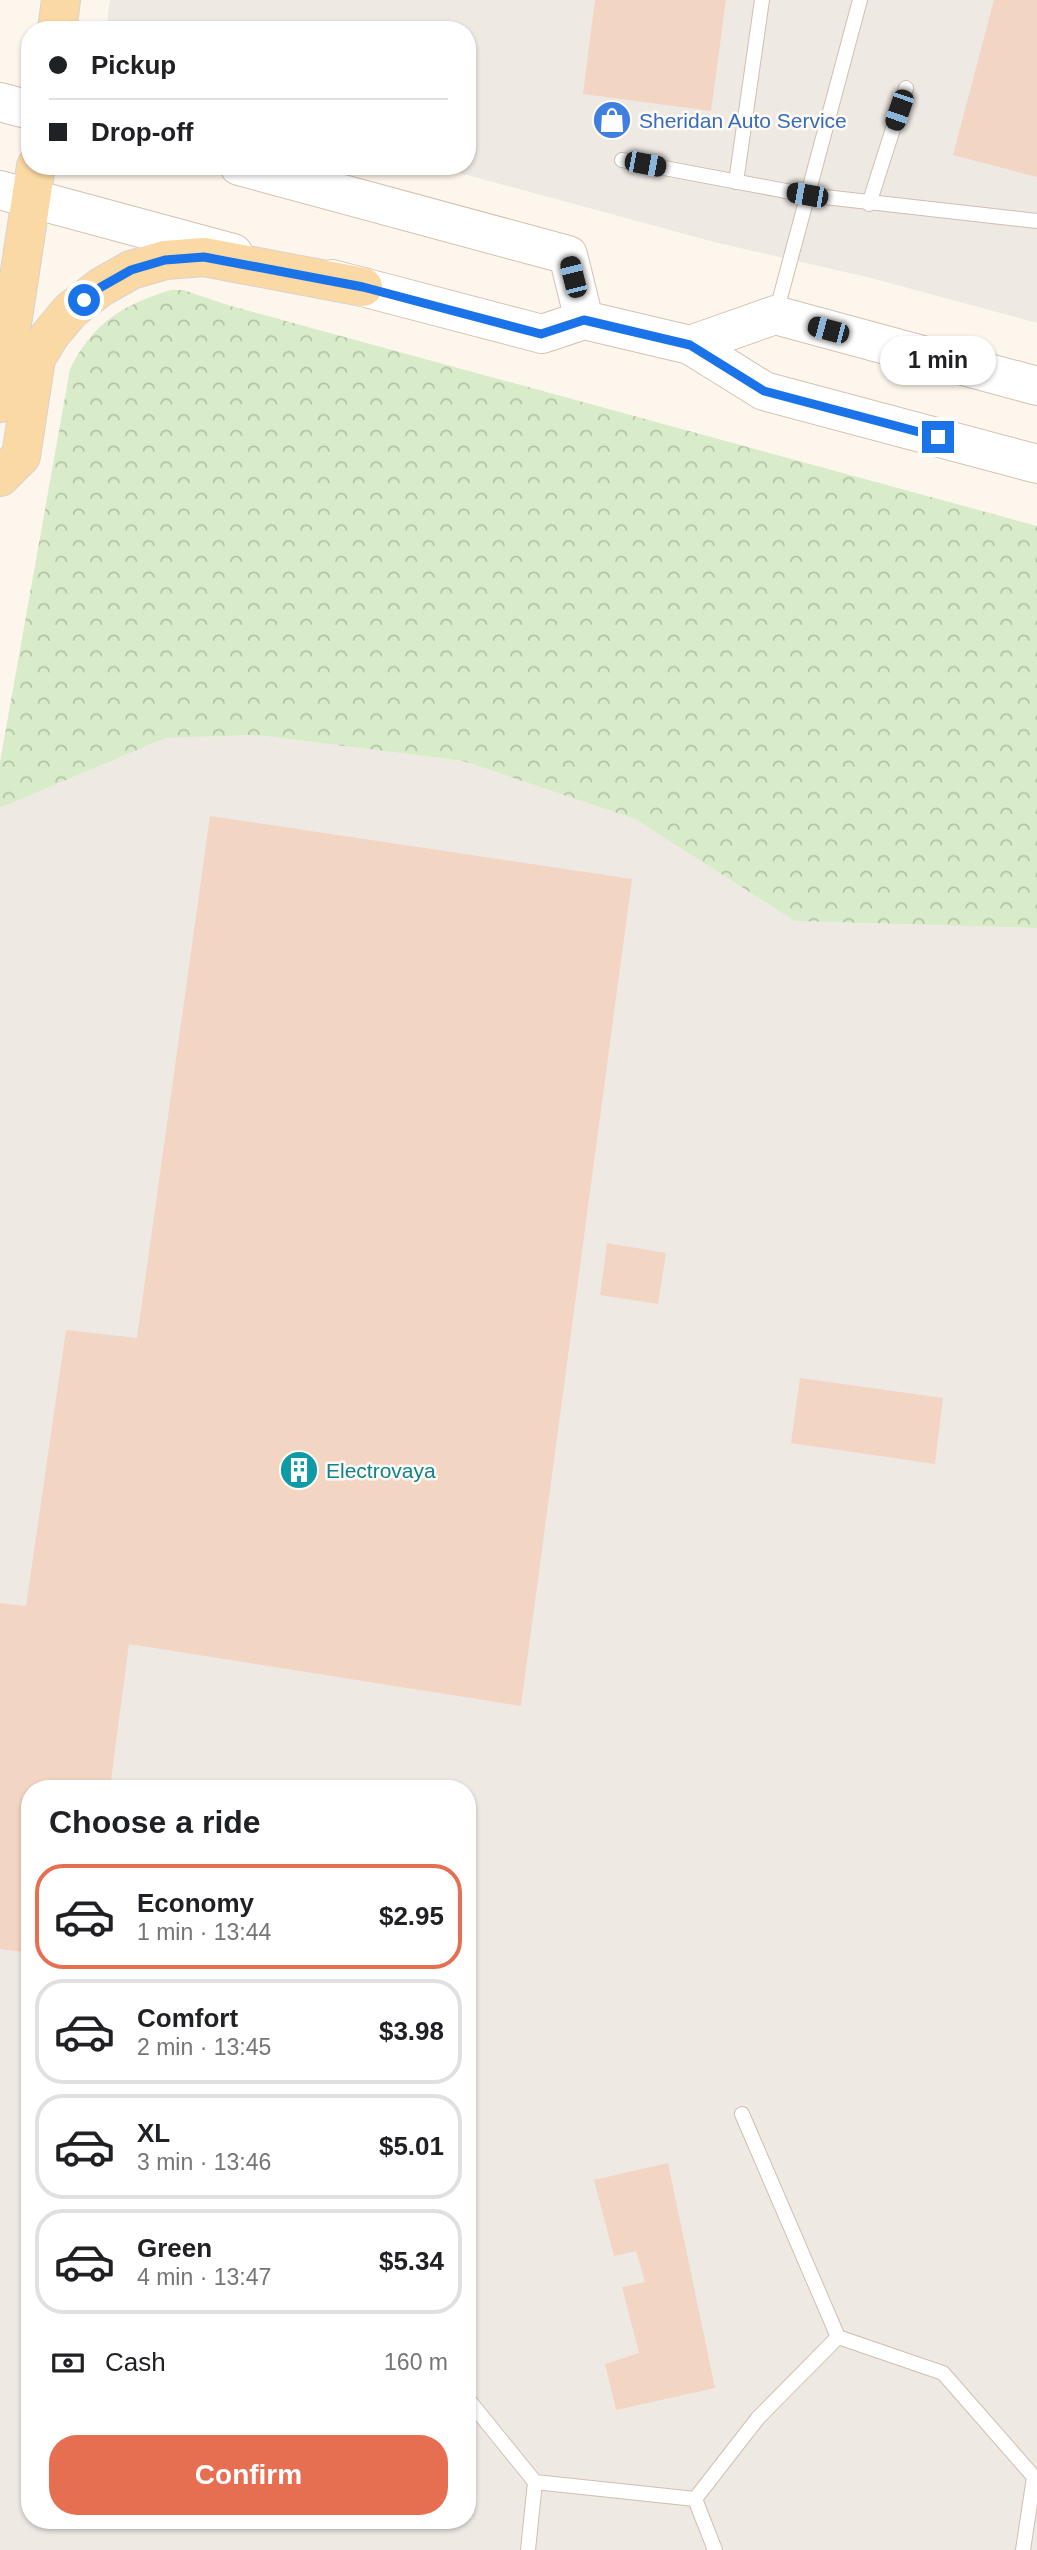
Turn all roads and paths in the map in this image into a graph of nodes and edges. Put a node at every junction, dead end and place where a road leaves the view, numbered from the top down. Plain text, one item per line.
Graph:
1 (61, 0) edge
2 (762, 0) edge
3 (860, 0) edge
4 (58, 21) edge
5 (906, 88) dead end
6 (0, 102) edge
7 (21, 108) edge
8 (622, 160) dead end
9 (272, 175) edge
10 (736, 183) junction
11 (23, 185) edge
12 (807, 195) junction
13 (869, 204) junction
14 (1037, 221) edge
15 (363, 287) junction
16 (775, 315) junction
17 (584, 320) junction
18 (690, 345) junction
19 (1037, 386) edge
20 (0, 403) edge
21 (1037, 464) edge
22 (0, 477) edge
23 (742, 2114) dead end
24 (838, 2337) junction
25 (476, 2409) edge
26 (535, 2482) junction
27 (695, 2499) junction
28 (528, 2550) edge
29 (715, 2550) edge
30 (1023, 2550) edge

1 - 4 main road
2 - 10 lane
3 - 12 lane
5 - 13 lane
6 - 7 main road
8 - 10 lane
9 - 17 main road
10 - 12 lane
11 - 15 main road
11 - 20 main road
12 - 13 lane
12 - 16 lane
13 - 14 lane
15 - 17 main road
15 - 22 main road
16 - 18 main road
16 - 19 main road
17 - 18 main road
18 - 21 main road
23 - 24 lane
24 - 27 lane
24 - 30 lane
25 - 26 lane
26 - 27 lane
26 - 28 lane
27 - 29 lane

